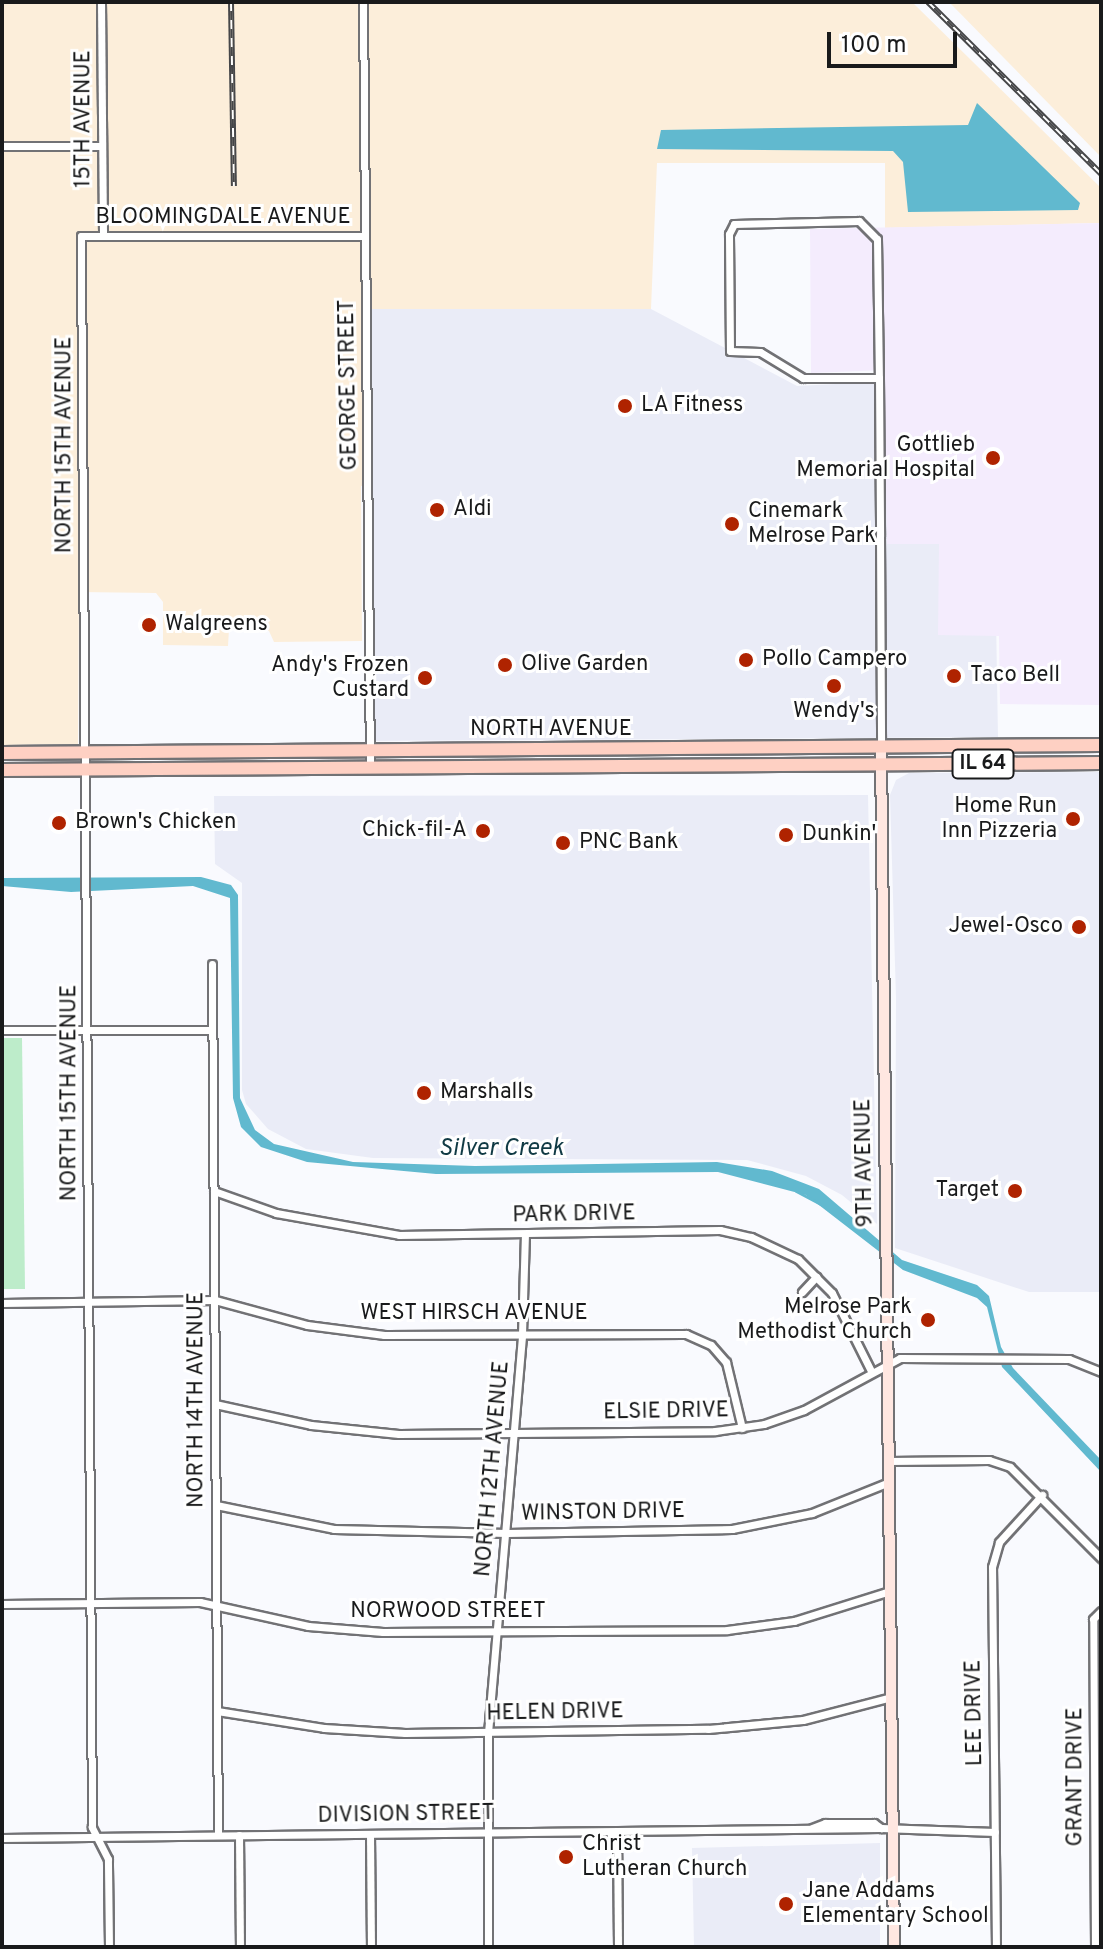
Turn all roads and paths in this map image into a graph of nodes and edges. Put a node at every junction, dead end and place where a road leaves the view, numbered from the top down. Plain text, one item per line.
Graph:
1 (101, 2) edge
2 (363, 2) edge
3 (2, 146) edge
4 (102, 146) junction
5 (81, 236) joint
6 (103, 236) junction
7 (365, 236) junction
8 (879, 378) junction
9 (1101, 745) edge
10 (881, 748) junction
11 (371, 751) junction
12 (2, 753) edge
13 (85, 753) junction
14 (1101, 763) edge
15 (881, 765) junction
16 (370, 768) junction
17 (2, 770) edge
18 (85, 770) junction
19 (212, 964) dead end
20 (2, 1030) edge
21 (88, 1030) junction
22 (212, 1030) junction
23 (214, 1191) junction
24 (525, 1234) junction
25 (816, 1277) junction
26 (802, 1292) dead end
27 (215, 1300) junction
28 (88, 1302) junction
29 (2, 1303) edge
30 (522, 1334) junction
31 (888, 1363) junction
32 (1101, 1372) edge
33 (872, 1373) junction
34 (215, 1404) junction
35 (742, 1428) junction
36 (514, 1433) junction
37 (889, 1461) junction
38 (889, 1482) junction
39 (1042, 1495) junction
40 (216, 1505) junction
41 (507, 1533) junction
42 (1101, 1558) edge
43 (890, 1591) junction
44 (91, 1603) junction
45 (2, 1604) edge
46 (216, 1607) junction
47 (1101, 1611) edge
48 (497, 1632) junction
49 (891, 1697) junction
50 (217, 1711) junction
51 (488, 1733) junction
52 (887, 1828) junction
53 (617, 1831) junction
54 (487, 1832) junction
55 (995, 1832) junction
56 (370, 1834) junction
57 (218, 1835) junction
58 (239, 1835) junction
59 (97, 1836) junction
60 (2, 1838) edge
61 (109, 1947) edge
62 (240, 1947) edge
63 (371, 1947) edge
64 (488, 1947) edge
65 (618, 1947) edge
66 (894, 1947) edge
67 (996, 1947) edge
68 (1095, 1947) edge

1 - 4 street, 15TH AVENUE
2 - 7 street, GEORGE STREET
3 - 4 street
4 - 6 street, 15TH AVENUE
5 - 6 street, BLOOMINGDALE AVENUE
5 - 13 street, NORTH 15TH AVENUE
6 - 7 street, BLOOMINGDALE AVENUE
7 - 11 street, GEORGE STREET
8 - 8 street, 9TH AVENUE
8 - 10 street, 9TH AVENUE
9 - 10 main road, NORTH AVENUE / IL 64
10 - 11 main road, NORTH AVENUE / IL 64
10 - 15 street, 9TH AVENUE
11 - 13 main road, NORTH AVENUE / IL 64
11 - 16 street, GEORGE STREET
12 - 13 main road, NORTH AVENUE / IL 64
13 - 18 street, NORTH 15TH AVENUE
14 - 15 main road, NORTH AVENUE / IL 64
15 - 16 main road, NORTH AVENUE / IL 64
15 - 31 street, 9TH AVENUE
16 - 18 main road, NORTH AVENUE / IL 64
17 - 18 main road, NORTH AVENUE / IL 64
18 - 21 street, NORTH 15TH AVENUE
19 - 22 street, NORTH 14TH AVENUE
20 - 21 street
21 - 22 street
21 - 28 street, NORTH 15TH AVENUE
22 - 23 street, NORTH 14TH AVENUE
23 - 24 street, PARK DRIVE
23 - 27 street, NORTH 14TH AVENUE
24 - 25 street, PARK DRIVE
24 - 30 street, NORTH 12TH AVENUE
25 - 26 street
25 - 33 street, PARK DRIVE
27 - 28 street, WEST HIRSCH AVENUE
27 - 30 street, WEST HIRSCH AVENUE
27 - 34 street, NORTH 14TH AVENUE
28 - 29 street, WEST HIRSCH AVENUE
28 - 44 street, NORTH 15TH AVENUE
30 - 35 street, WEST HIRSCH AVENUE
30 - 36 street, NORTH 12TH AVENUE
31 - 32 street, ELSIE DRIVE
31 - 33 street, ELSIE DRIVE
31 - 37 street, 9TH AVENUE
33 - 35 street, ELSIE DRIVE
34 - 36 street, ELSIE DRIVE
34 - 40 street, NORTH 14TH AVENUE
35 - 36 street, ELSIE DRIVE
36 - 41 street, NORTH 12TH AVENUE
37 - 38 street, 9TH AVENUE
37 - 39 street
38 - 41 street, WINSTON DRIVE
38 - 43 street, 9TH AVENUE
39 - 42 street
39 - 55 street, LEE DRIVE
40 - 41 street, WINSTON DRIVE
40 - 46 street, NORTH 14TH AVENUE
41 - 48 street, NORTH 12TH AVENUE
43 - 48 street, NORWOOD STREET
43 - 49 street, 9TH AVENUE
44 - 45 street, NORWOOD STREET
44 - 46 street, NORWOOD STREET
44 - 59 street, NORTH 15TH AVENUE
46 - 48 street, NORWOOD STREET
46 - 50 street, NORTH 14TH AVENUE
47 - 68 street, GRANT DRIVE
48 - 51 street, NORTH 12TH AVENUE
49 - 51 street, HELEN DRIVE
49 - 52 street, 9TH AVENUE
50 - 51 street, HELEN DRIVE
50 - 57 street, NORTH 14TH AVENUE
51 - 54 street, NORTH 12TH AVENUE
52 - 53 street, DIVISION STREET
52 - 55 street, DIVISION STREET
52 - 66 street, 9TH AVENUE
53 - 54 street, DIVISION STREET
53 - 65 street
54 - 56 street, DIVISION STREET
54 - 64 street, NORTH 12TH AVENUE
55 - 67 street, LEE DRIVE
56 - 58 street, DIVISION STREET
56 - 63 street
57 - 58 street, DIVISION STREET
57 - 59 street, DIVISION STREET
58 - 62 street
59 - 60 street, DIVISION STREET
59 - 61 street, NORTH 15TH AVENUE

